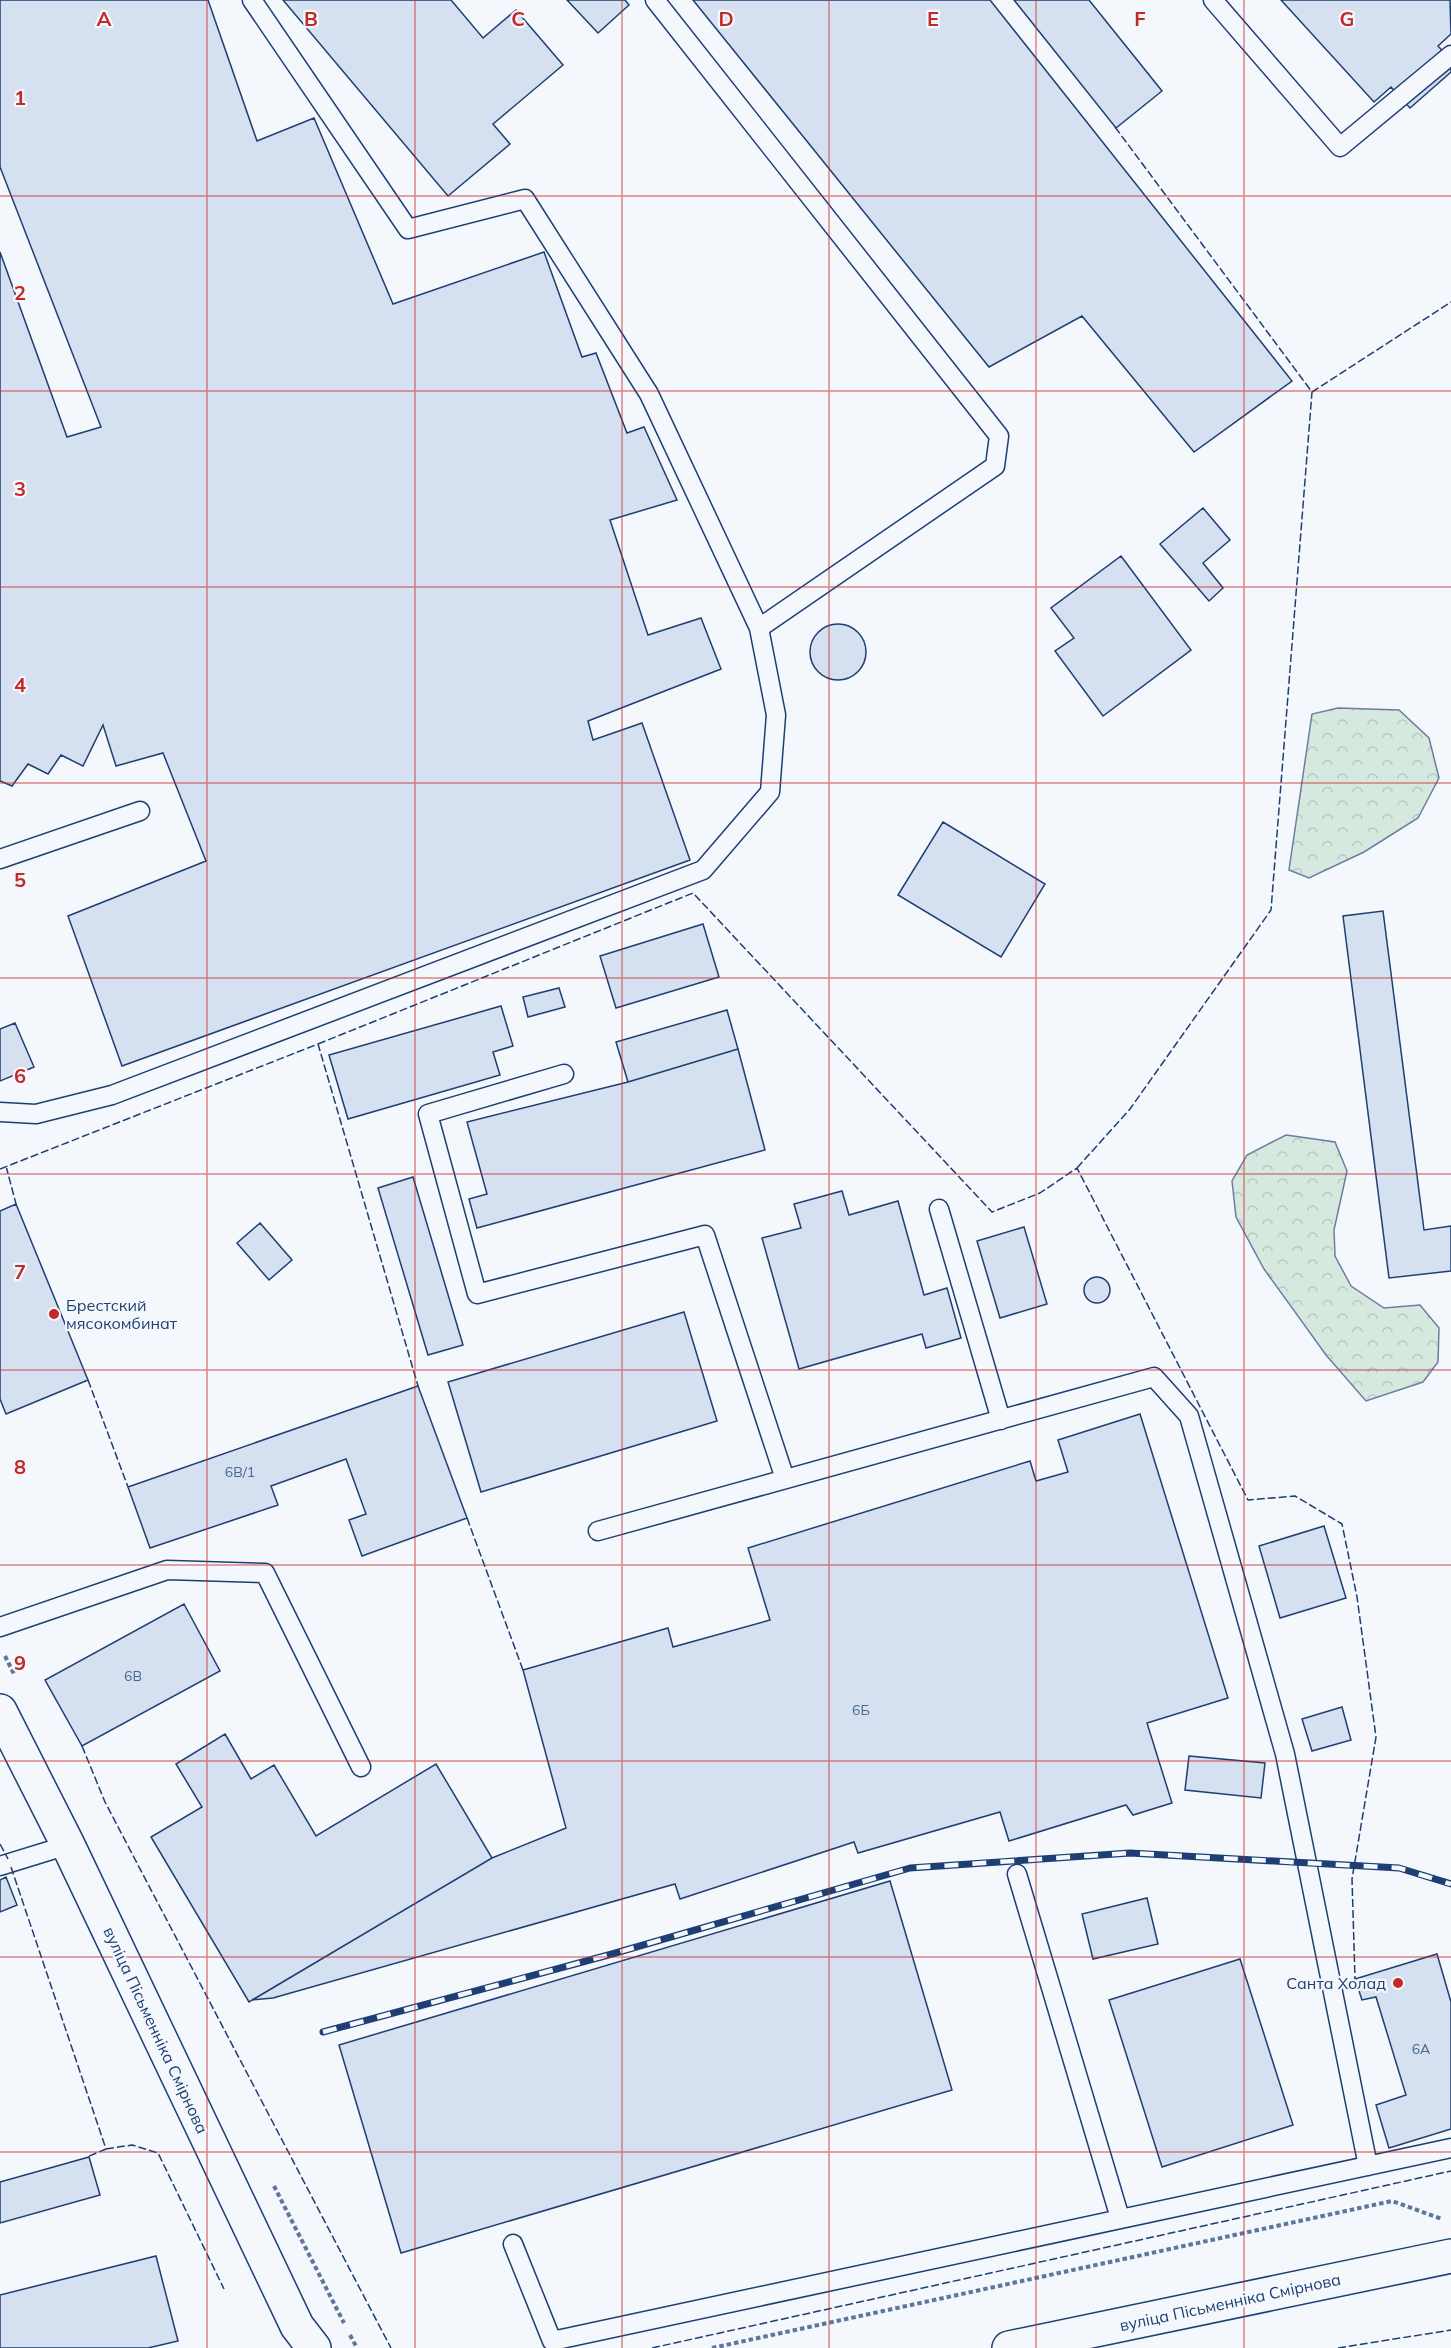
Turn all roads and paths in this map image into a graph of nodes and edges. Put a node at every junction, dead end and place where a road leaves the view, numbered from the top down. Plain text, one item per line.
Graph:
1 (252, 0) edge
2 (655, 0) edge
3 (1213, 0) edge
4 (1451, 55) edge
5 (759, 628) junction
6 (140, 811) dead end
7 (0, 859) edge
8 (564, 1074) dead end
9 (0, 1112) edge
10 (939, 1209) dead end
11 (1001, 1419) junction
12 (785, 1479) junction
13 (598, 1531) dead end
14 (0, 1627) edge
15 (0, 1711) edge
16 (361, 1767) dead end
17 (68, 1845) junction
18 (0, 1866) edge
19 (1017, 1874) dead end
20 (1451, 2148) edge
21 (1368, 2166) junction
22 (1120, 2218) junction
23 (1447, 2222) dead end
24 (513, 2244) dead end
25 (1451, 2256) edge
26 (314, 2348) edge
27 (712, 2348) edge
28 (1009, 2348) edge

1 - 5 lane
2 - 5 lane
3 - 4 lane
5 - 9 lane
6 - 7 lane
8 - 12 lane
10 - 11 lane
11 - 12 lane
11 - 21 lane
12 - 13 lane
14 - 16 lane
15 - 17 street, вуліца Пісьменніка Смірнова
17 - 18 lane
17 - 26 street, вуліца Пісьменніка Смірнова
19 - 22 lane
20 - 21 lane
21 - 22 lane
22 - 24 lane
23 - 27 path
25 - 28 street, вуліца Пісьменніка Смірнова

